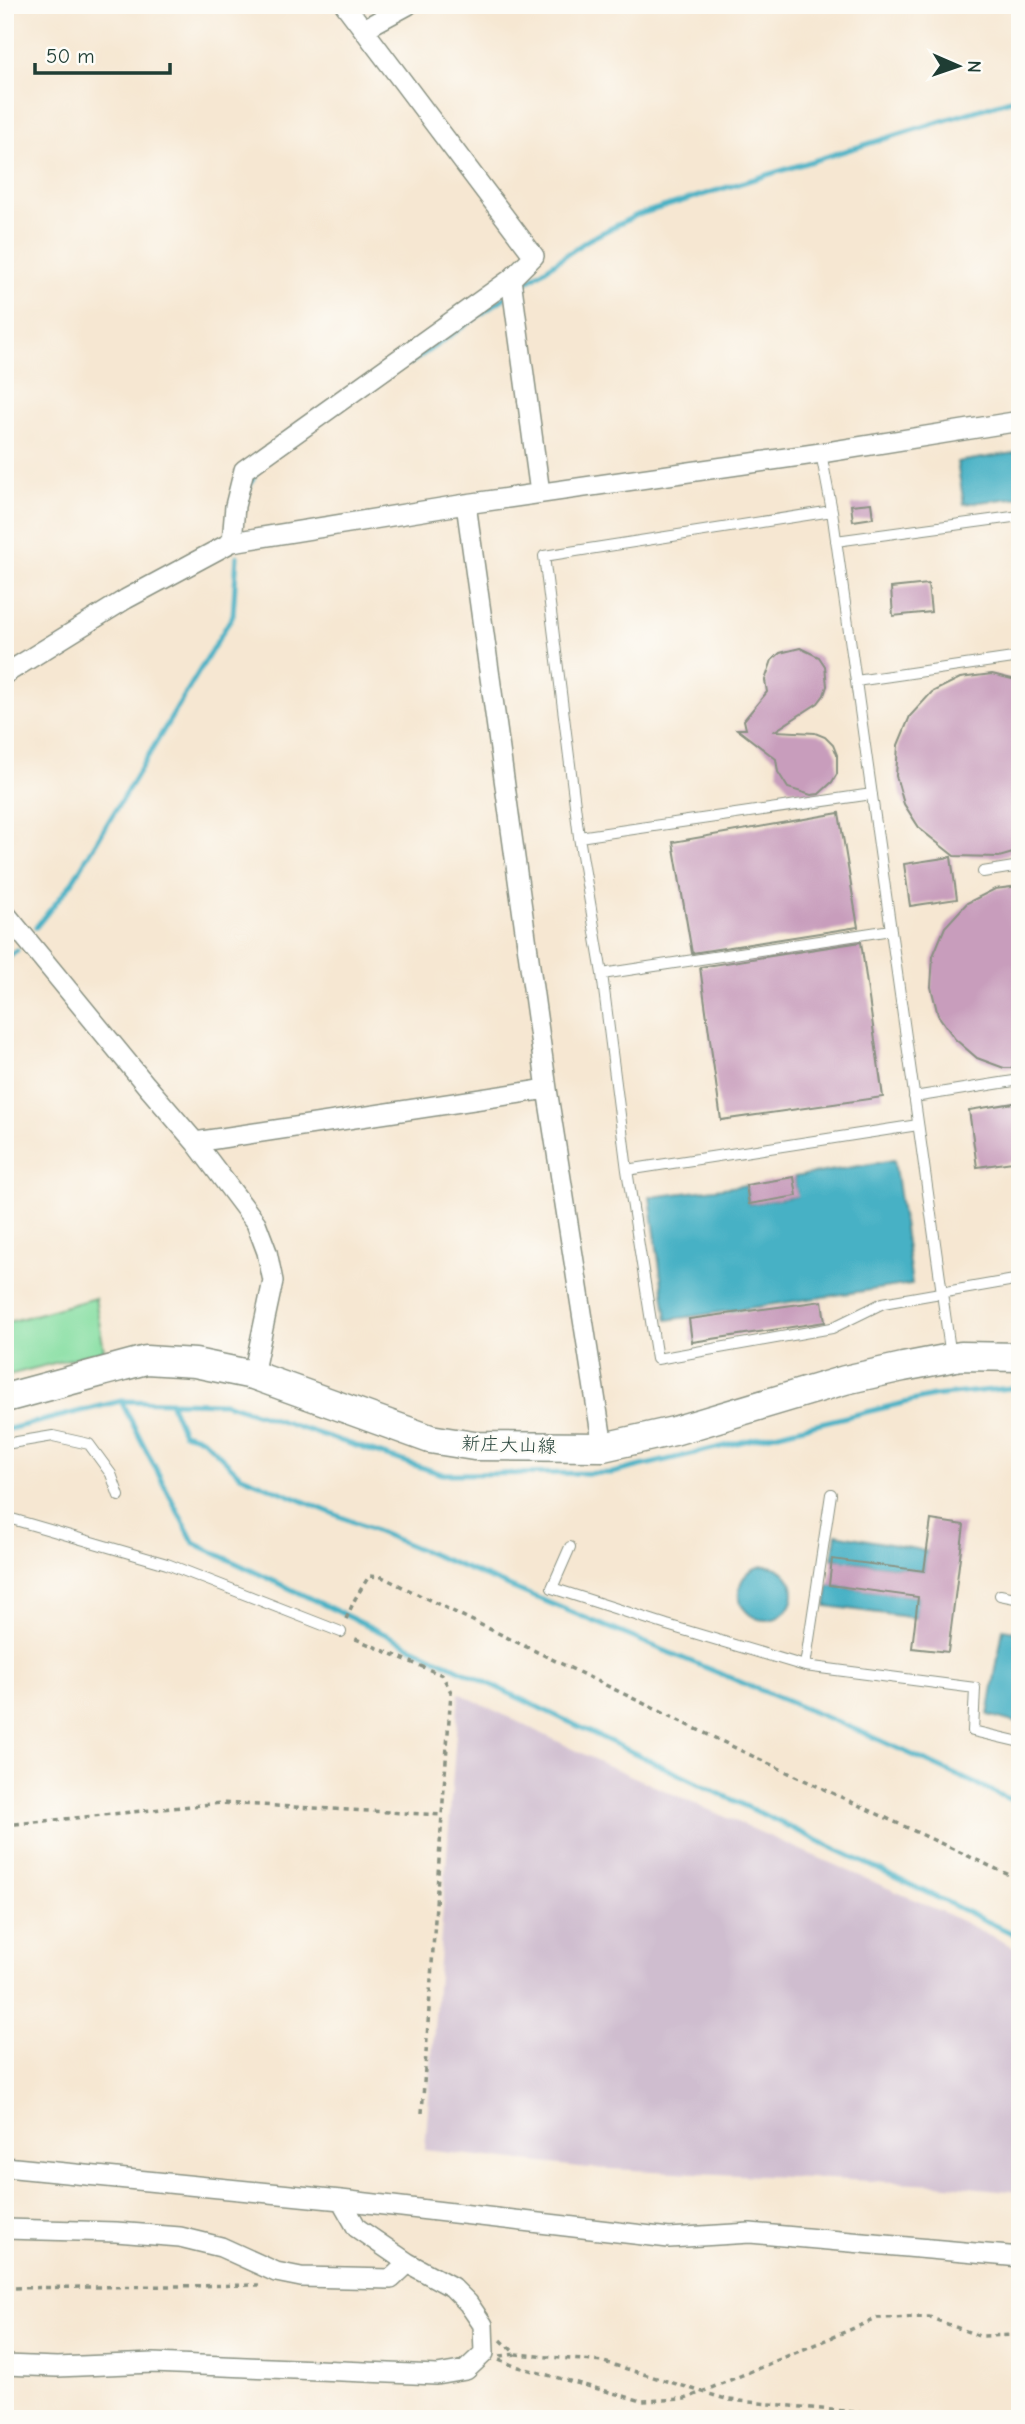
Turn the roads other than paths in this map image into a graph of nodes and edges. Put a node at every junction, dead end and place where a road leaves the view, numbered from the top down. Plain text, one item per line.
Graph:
1 (345, 5) edge
2 (408, 5) edge
3 (364, 29) junction
4 (511, 281) junction
5 (1020, 421) edge
6 (821, 453) junction
7 (540, 493) junction
8 (466, 504) junction
9 (832, 511) junction
10 (1020, 516) edge
11 (836, 541) junction
12 (232, 542) junction
13 (1020, 657) edge
14 (5, 674) edge
15 (856, 681) junction
16 (872, 794) junction
17 (579, 837) junction
18 (1020, 866) edge
19 (983, 872) dead end
20 (5, 913) edge
21 (891, 930) junction
22 (602, 974) junction
23 (1020, 1080) edge
24 (547, 1089) junction
25 (914, 1097) junction
26 (918, 1125) junction
27 (195, 1142) junction
28 (627, 1170) junction
29 (1020, 1279) edge
30 (942, 1293) junction
31 (1020, 1357) edge
32 (951, 1358) junction
33 (253, 1375) junction
34 (5, 1398) edge
35 (5, 1444) edge
36 (603, 1447) junction
37 (831, 1494) dead end
38 (119, 1496) dead end
39 (5, 1517) edge
40 (570, 1547) dead end
41 (1000, 1595) dead end
42 (1020, 1599) edge
43 (341, 1632) road end
44 (805, 1666) junction
45 (1020, 1742) edge
46 (5, 2167) edge
47 (341, 2200) junction
48 (5, 2229) edge
49 (1020, 2257) edge
50 (408, 2263) junction
51 (5, 2365) edge

1 - 3 street
2 - 3 street
3 - 4 street
4 - 7 street
4 - 12 street
5 - 6 street
6 - 7 street
6 - 9 lane
7 - 8 street
8 - 12 street
8 - 24 street
9 - 11 lane
9 - 17 lane
10 - 11 lane
11 - 15 lane
12 - 14 street
13 - 15 lane
15 - 16 lane
16 - 17 lane
16 - 21 lane
17 - 22 lane
18 - 19 lane
20 - 27 street
21 - 22 lane
21 - 25 lane
22 - 28 lane
23 - 25 lane
24 - 27 street
24 - 36 street
25 - 26 lane
26 - 28 lane
26 - 30 lane
27 - 33 street
28 - 30 lane
29 - 30 lane
30 - 32 lane
31 - 32 main road, 新庄大山線
32 - 36 main road, 新庄大山線
33 - 34 main road, 新庄大山線
33 - 36 main road, 新庄大山線
35 - 38 lane
37 - 44 lane
39 - 43 lane
40 - 44 lane
41 - 42 lane
44 - 45 lane
46 - 47 street
47 - 49 street
47 - 50 street
48 - 50 street
50 - 51 street

